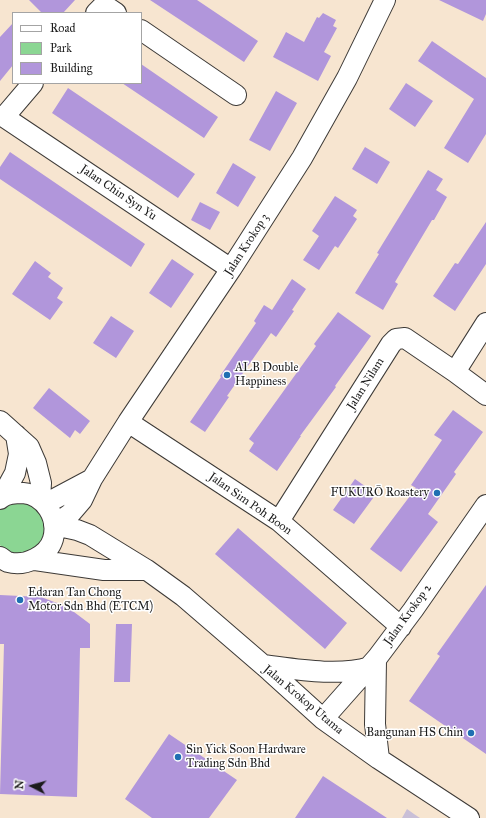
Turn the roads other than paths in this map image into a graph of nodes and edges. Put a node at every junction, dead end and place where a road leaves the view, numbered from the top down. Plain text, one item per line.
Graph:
1 (378, 2) edge
2 (142, 31) edge
3 (32, 84) edge
4 (236, 95) dead end
5 (2, 120) edge
6 (231, 269) junction
7 (486, 323) edge
8 (455, 372) junction
9 (486, 395) edge
10 (0, 421) edge
11 (128, 422) junction
12 (16, 435) junction
13 (92, 479) junction
14 (1, 498) edge
15 (42, 501) junction
16 (486, 505) edge
17 (279, 521) junction
18 (54, 525) junction
19 (0, 557) edge
20 (35, 560) junction
21 (146, 570) junction
22 (400, 627) junction
23 (373, 664) junction
24 (263, 665) junction
25 (323, 719) junction
26 (379, 759) junction
27 (469, 818) edge

1 - 6 street, Jalan Krokop 3
2 - 4 street
3 - 5 street, Jalan Chin Syn Yu
5 - 6 street, Jalan Chin Syn Yu
6 - 11 street, Jalan Krokop 3
7 - 8 street
8 - 9 street, Jalan Nilam
8 - 17 street, Jalan Nilam
10 - 12 street
11 - 13 street, Jalan Krokop 3
11 - 17 street, Jalan Sim Poh Boon
12 - 14 street
12 - 15 street
13 - 15 street, Jalan Krokop 3
13 - 18 street, Jalan Krokop 3
14 - 15 street
15 - 18 street
16 - 22 street, Jalan Krokop 2
17 - 22 street, Jalan Sim Poh Boon
18 - 20 street
18 - 21 street, Jalan Krokop Utama
19 - 20 street
20 - 21 street
21 - 24 street, Jalan Krokop Utama
22 - 23 street, Jalan Krokop 2
23 - 24 street
23 - 25 street, Jalan Krokop 2
23 - 26 street
24 - 25 street, Jalan Krokop Utama
25 - 26 street, Jalan Krokop Utama
26 - 27 street, Jalan Krokop Utama

